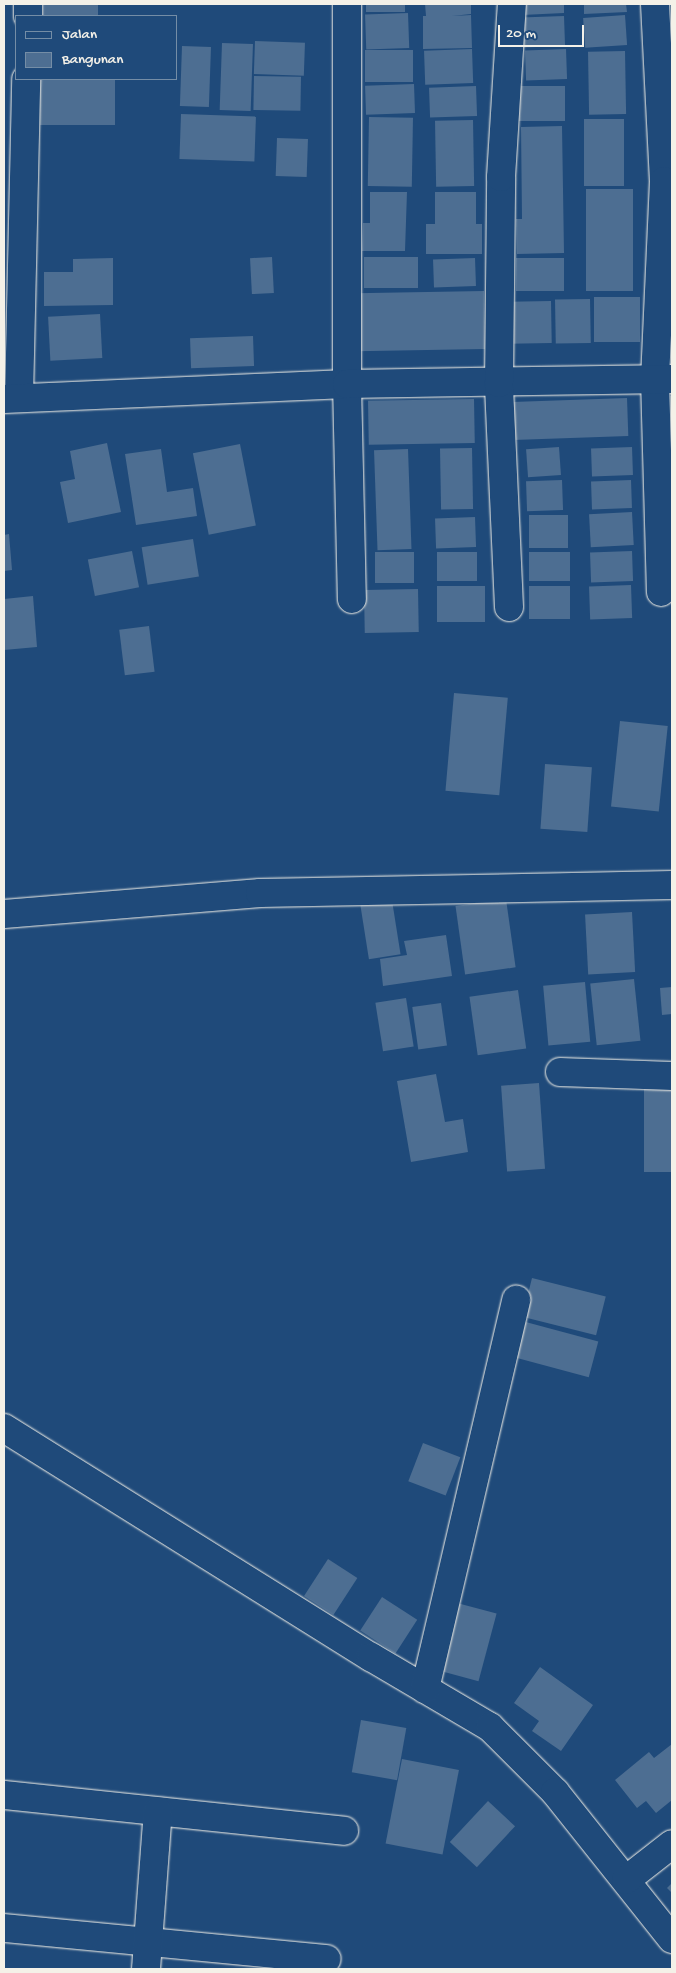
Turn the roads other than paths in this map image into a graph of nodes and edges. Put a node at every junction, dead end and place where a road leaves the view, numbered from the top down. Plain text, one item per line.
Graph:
1 (347, 4) edge
2 (512, 4) edge
3 (655, 4) edge
4 (26, 80) edge
5 (664, 379) edge
6 (499, 383) junction
7 (347, 384) junction
8 (12, 398) edge
9 (661, 592) dead end
10 (352, 599) dead end
11 (509, 607) dead end
12 (672, 885) edge
13 (4, 914) edge
14 (560, 1072) dead end
15 (672, 1076) edge
16 (516, 1300) dead end
17 (4, 1428) edge
18 (425, 1689) junction
19 (4, 1795) edge
20 (158, 1812) junction
21 (344, 1831) dead end
22 (672, 1844) edge
23 (626, 1880) junction
24 (4, 1928) edge
25 (672, 1939) edge
26 (148, 1942) junction
27 (327, 1959) dead end
28 (146, 1969) edge

1 - 7 street
2 - 6 street
3 - 5 street
4 - 8 street
5 - 6 street
5 - 9 street
6 - 7 street
6 - 11 street
7 - 8 street
7 - 10 street
12 - 13 street
14 - 15 street
16 - 18 street
17 - 18 street
18 - 23 street
19 - 20 street
20 - 21 street
20 - 26 street
22 - 23 street
23 - 25 street
24 - 26 street
26 - 27 street
26 - 28 street

